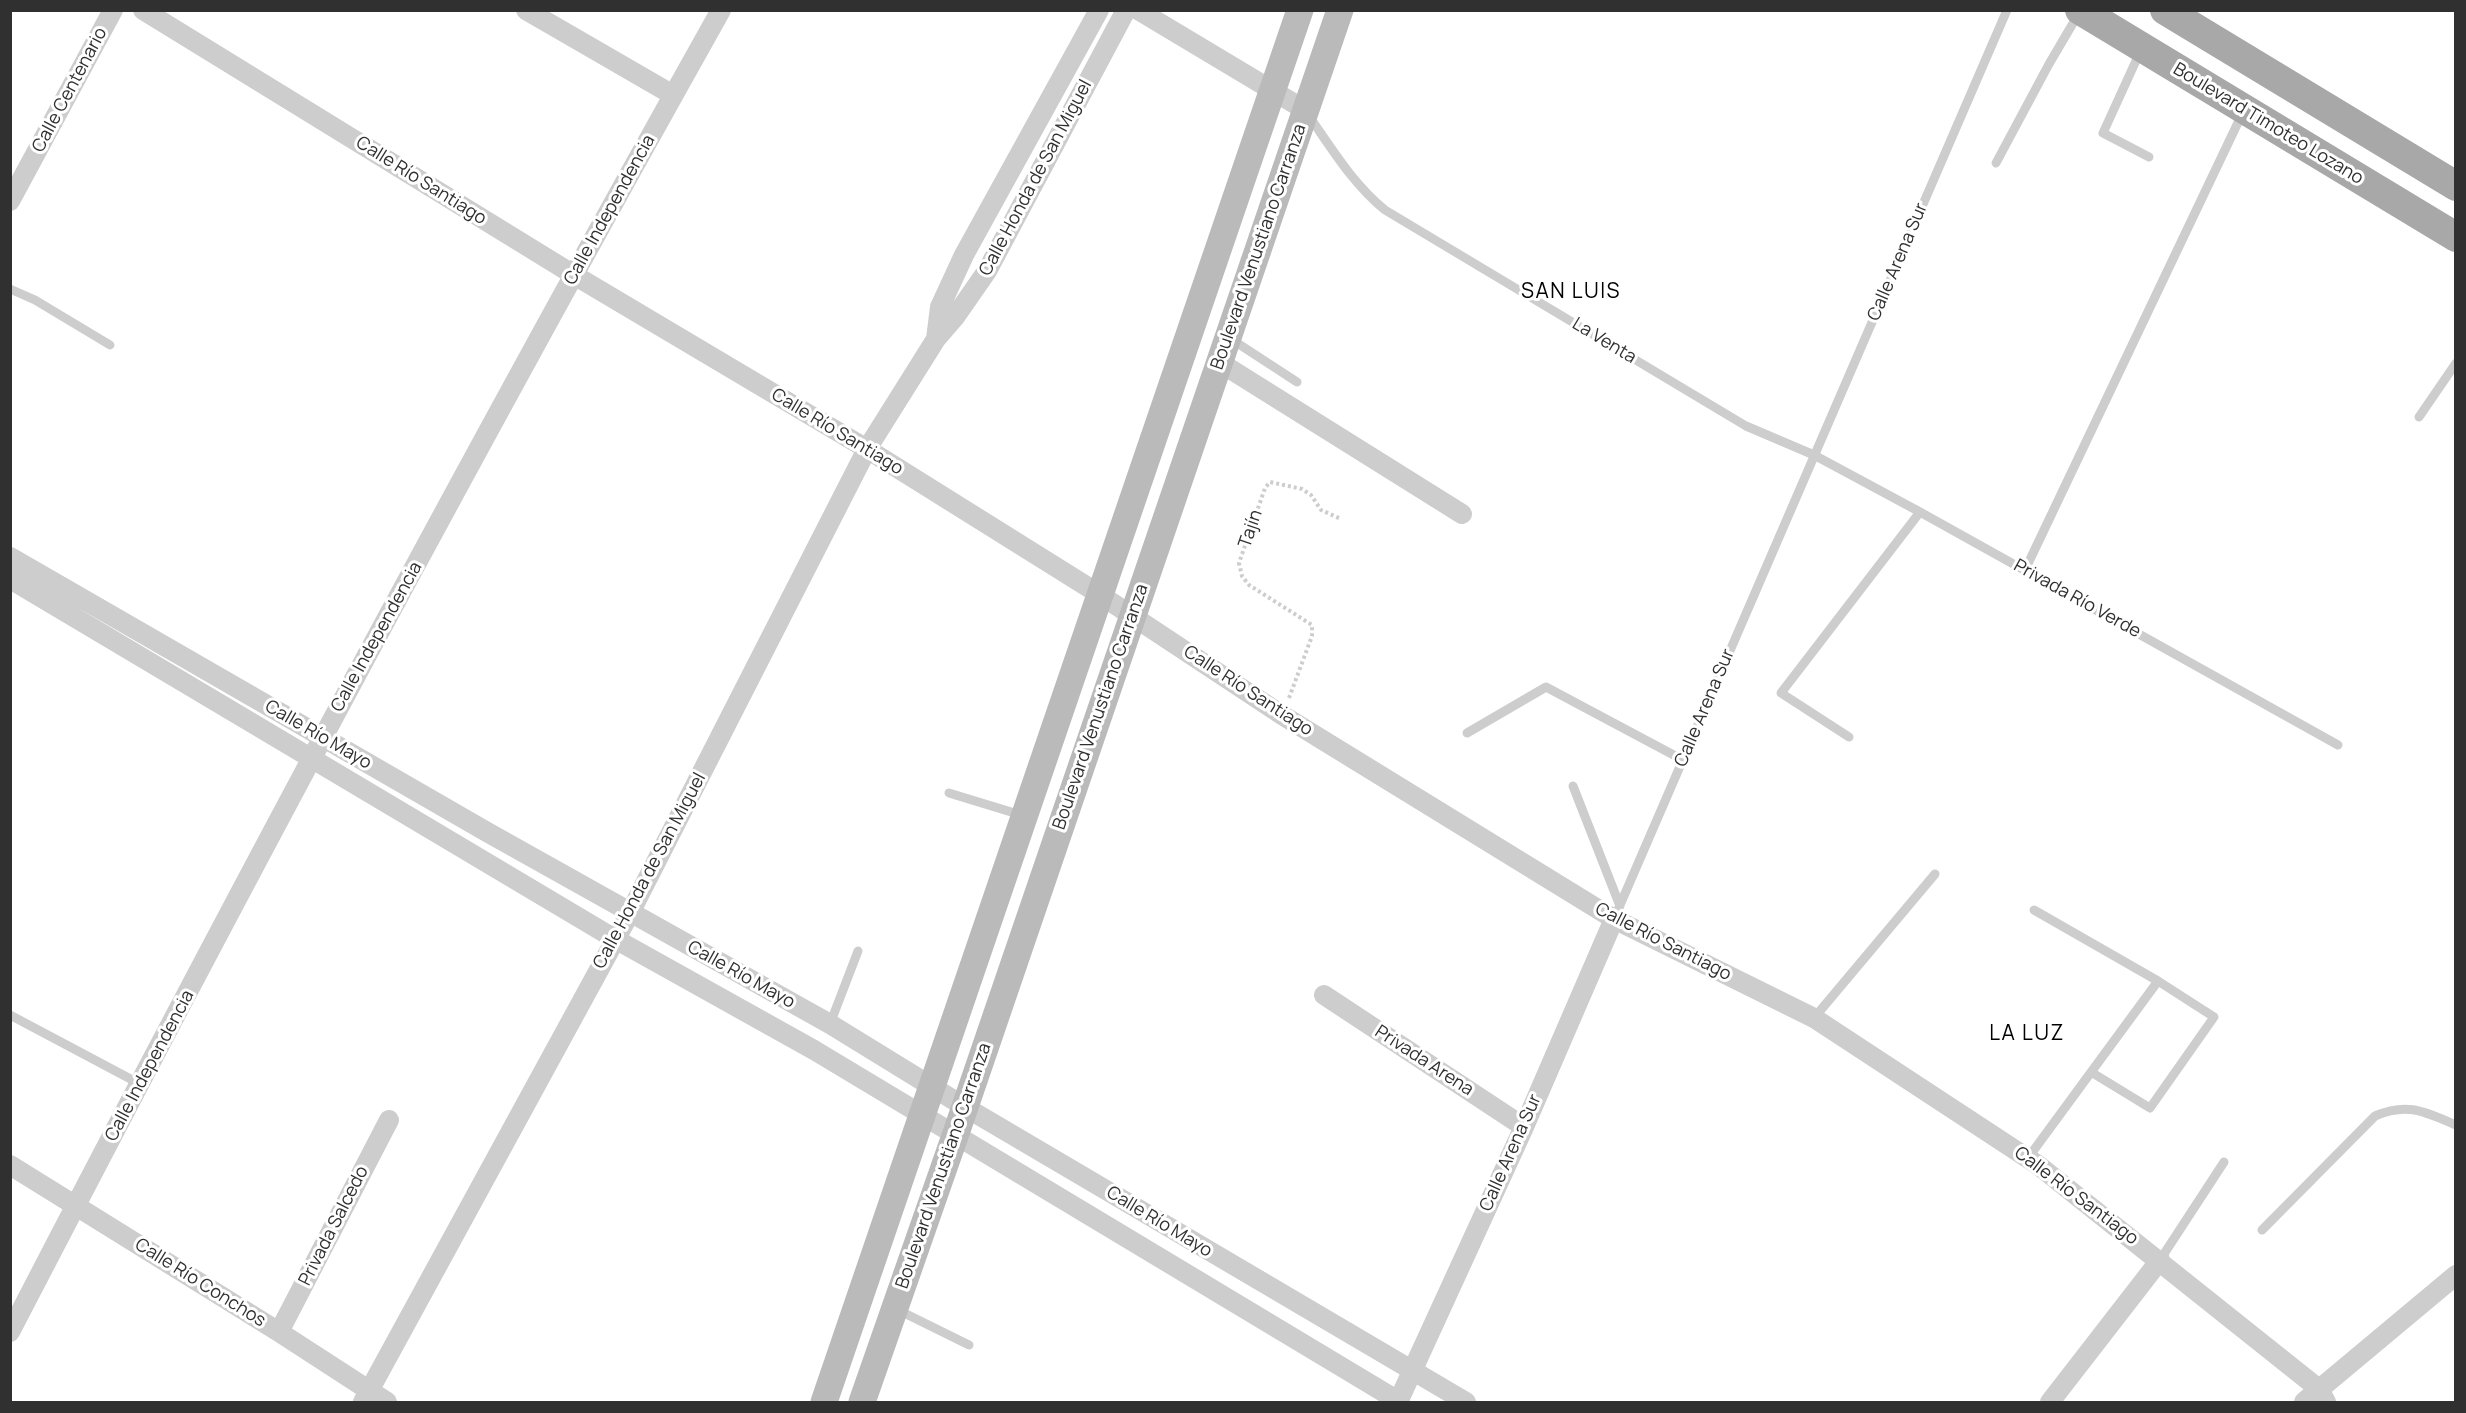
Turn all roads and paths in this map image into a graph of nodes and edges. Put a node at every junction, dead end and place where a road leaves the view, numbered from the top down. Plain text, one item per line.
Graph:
1 (113, 10) edge
2 (143, 10) edge
3 (526, 10) edge
4 (721, 10) edge
5 (1099, 10) edge
6 (1126, 10) edge
7 (1138, 10) edge
8 (1300, 10) edge
9 (1340, 10) edge
10 (2007, 10) edge
11 (2080, 10) edge
12 (2165, 10) edge
13 (2142, 48) junction
14 (1272, 92) junction
15 (674, 95) junction
16 (2244, 109) junction
17 (1305, 111) junction
18 (2149, 157) dead end
19 (1996, 163) dead end
20 (2456, 186) edge
21 (10, 201) edge
22 (2456, 237) edge
23 (574, 275) junction
24 (10, 289) edge
25 (936, 339) junction
26 (110, 345) dead end
27 (1223, 350) junction
28 (2456, 363) edge
29 (1297, 382) dead end
30 (2419, 417) dead end
31 (867, 449) junction
32 (1814, 455) junction
33 (1920, 512) junction
34 (1462, 514) dead end
35 (1341, 519) dead end
36 (10, 557) edge
37 (2025, 570) junction
38 (10, 579) edge
39 (1099, 594) junction
40 (1133, 616) junction
41 (1282, 715) junction
42 (1467, 733) dead end
43 (323, 737) junction
44 (1849, 737) dead end
45 (2338, 745) dead end
46 (312, 758) junction
47 (1683, 759) junction
48 (1573, 786) dead end
49 (949, 793) dead end
50 (1023, 816) junction
51 (1935, 874) dead end
52 (2034, 910) dead end
53 (630, 913) junction
54 (1617, 913) junction
55 (615, 939) junction
56 (858, 951) dead end
57 (2158, 981) junction
58 (1324, 995) dead end
59 (10, 1014) edge
60 (1814, 1018) junction
61 (830, 1024) junction
62 (814, 1050) junction
63 (2091, 1072) junction
64 (140, 1084) junction
65 (931, 1086) junction
66 (965, 1107) junction
67 (921, 1116) junction
68 (389, 1120) dead end
69 (2456, 1125) edge
70 (1524, 1127) junction
71 (955, 1136) junction
72 (2028, 1158) junction
73 (2224, 1162) dead end
74 (10, 1165) edge
75 (76, 1206) junction
76 (2262, 1230) dead end
77 (2160, 1260) junction
78 (2456, 1275) edge
79 (895, 1308) junction
80 (10, 1332) edge
81 (279, 1332) junction
82 (969, 1345) dead end
83 (1412, 1372) junction
84 (366, 1397) edge
85 (2316, 1398) edge
86 (387, 1402) edge
87 (824, 1402) edge
88 (862, 1402) edge
89 (1399, 1402) edge
90 (1466, 1402) edge
91 (2050, 1402) edge

1 - 21 street, Calle Centenario
2 - 23 street, Calle Río Santiago
3 - 15 street
4 - 15 street, Calle Independencia
5 - 25 street, Calle Honda de San Miguel
6 - 25 street, Calle Honda de San Miguel
7 - 14 street
8 - 14 main road, Boulevard Venustiano Carranza
9 - 17 main road, Boulevard Venustiano Carranza
10 - 32 lane, Calle Arena Sur
11 - 13 main road, Boulevard Timoteo Lozano
11 - 19 lane
12 - 20 main road
13 - 16 main road, Boulevard Timoteo Lozano
13 - 18 lane
14 - 17 street
14 - 39 main road, Boulevard Venustiano Carranza
15 - 23 street, Calle Independencia
16 - 22 main road, Boulevard Timoteo Lozano
16 - 37 lane
17 - 27 main road, Boulevard Venustiano Carranza
17 - 32 lane, La Venta
23 - 31 street, Calle Río Santiago
23 - 43 street, Calle Independencia
24 - 26 lane
25 - 31 street, Calle Honda de San Miguel
27 - 29 lane
27 - 34 street
27 - 40 main road, Boulevard Venustiano Carranza
28 - 30 lane
31 - 39 street, Calle Río Santiago
31 - 53 street, Calle Honda de San Miguel
32 - 33 lane, Privada Río Verde
32 - 47 lane, Calle Arena Sur
33 - 37 lane, Privada Río Verde
33 - 44 lane
35 - 41 path, Tajín
36 - 43 street, Calle Río Mayo
37 - 45 lane, Privada Río Verde
38 - 46 street, Calle Río Mayo
39 - 40 street, Calle Río Santiago
39 - 50 main road, Boulevard Venustiano Carranza
40 - 41 street, Calle Río Santiago
40 - 66 main road, Boulevard Venustiano Carranza
41 - 54 street, Calle Río Santiago
42 - 47 lane
43 - 46 street, Calle Independencia
43 - 53 street, Calle Río Mayo
46 - 55 street, Calle Río Mayo
46 - 64 street, Calle Independencia
47 - 54 lane, Calle Arena Sur
48 - 54 lane
49 - 50 lane
50 - 65 main road, Boulevard Venustiano Carranza
51 - 60 lane
52 - 57 lane
53 - 55 street, Calle Honda de San Miguel
53 - 61 street, Calle Río Mayo
54 - 60 street, Calle Río Santiago
54 - 70 street, Calle Arena Sur
55 - 62 street, Calle Río Mayo
55 - 84 street, Calle Honda de San Miguel
56 - 61 lane
57 - 63 lane
57 - 63 lane
58 - 70 street, Privada Arena
59 - 64 lane
60 - 72 street, Calle Río Santiago
61 - 62 street
61 - 65 street, Calle Río Mayo
62 - 67 street, Calle Río Mayo
63 - 72 lane
64 - 75 street, Calle Independencia
65 - 66 street, Calle Río Mayo
65 - 67 main road, Boulevard Venustiano Carranza
66 - 71 main road, Boulevard Venustiano Carranza
66 - 83 street, Calle Río Mayo
67 - 71 street, Calle Río Mayo
67 - 87 main road, Boulevard Venustiano Carranza
68 - 81 street, Privada Salcedo
69 - 76 lane
70 - 83 street, Calle Arena Sur
71 - 79 main road, Boulevard Venustiano Carranza
71 - 89 street, Calle Río Mayo
72 - 77 street, Calle Río Santiago
73 - 77 lane
74 - 75 street, Calle Río Conchos
75 - 80 street, Calle Independencia
75 - 81 street, Calle Río Conchos
77 - 85 street, Calle Río Santiago
77 - 91 street
78 - 85 street
79 - 82 lane
79 - 88 main road, Boulevard Venustiano Carranza
81 - 84 street, Calle Río Conchos
83 - 89 street, Calle Arena Sur
83 - 90 street, Calle Río Mayo
84 - 86 street, Calle Río Conchos

